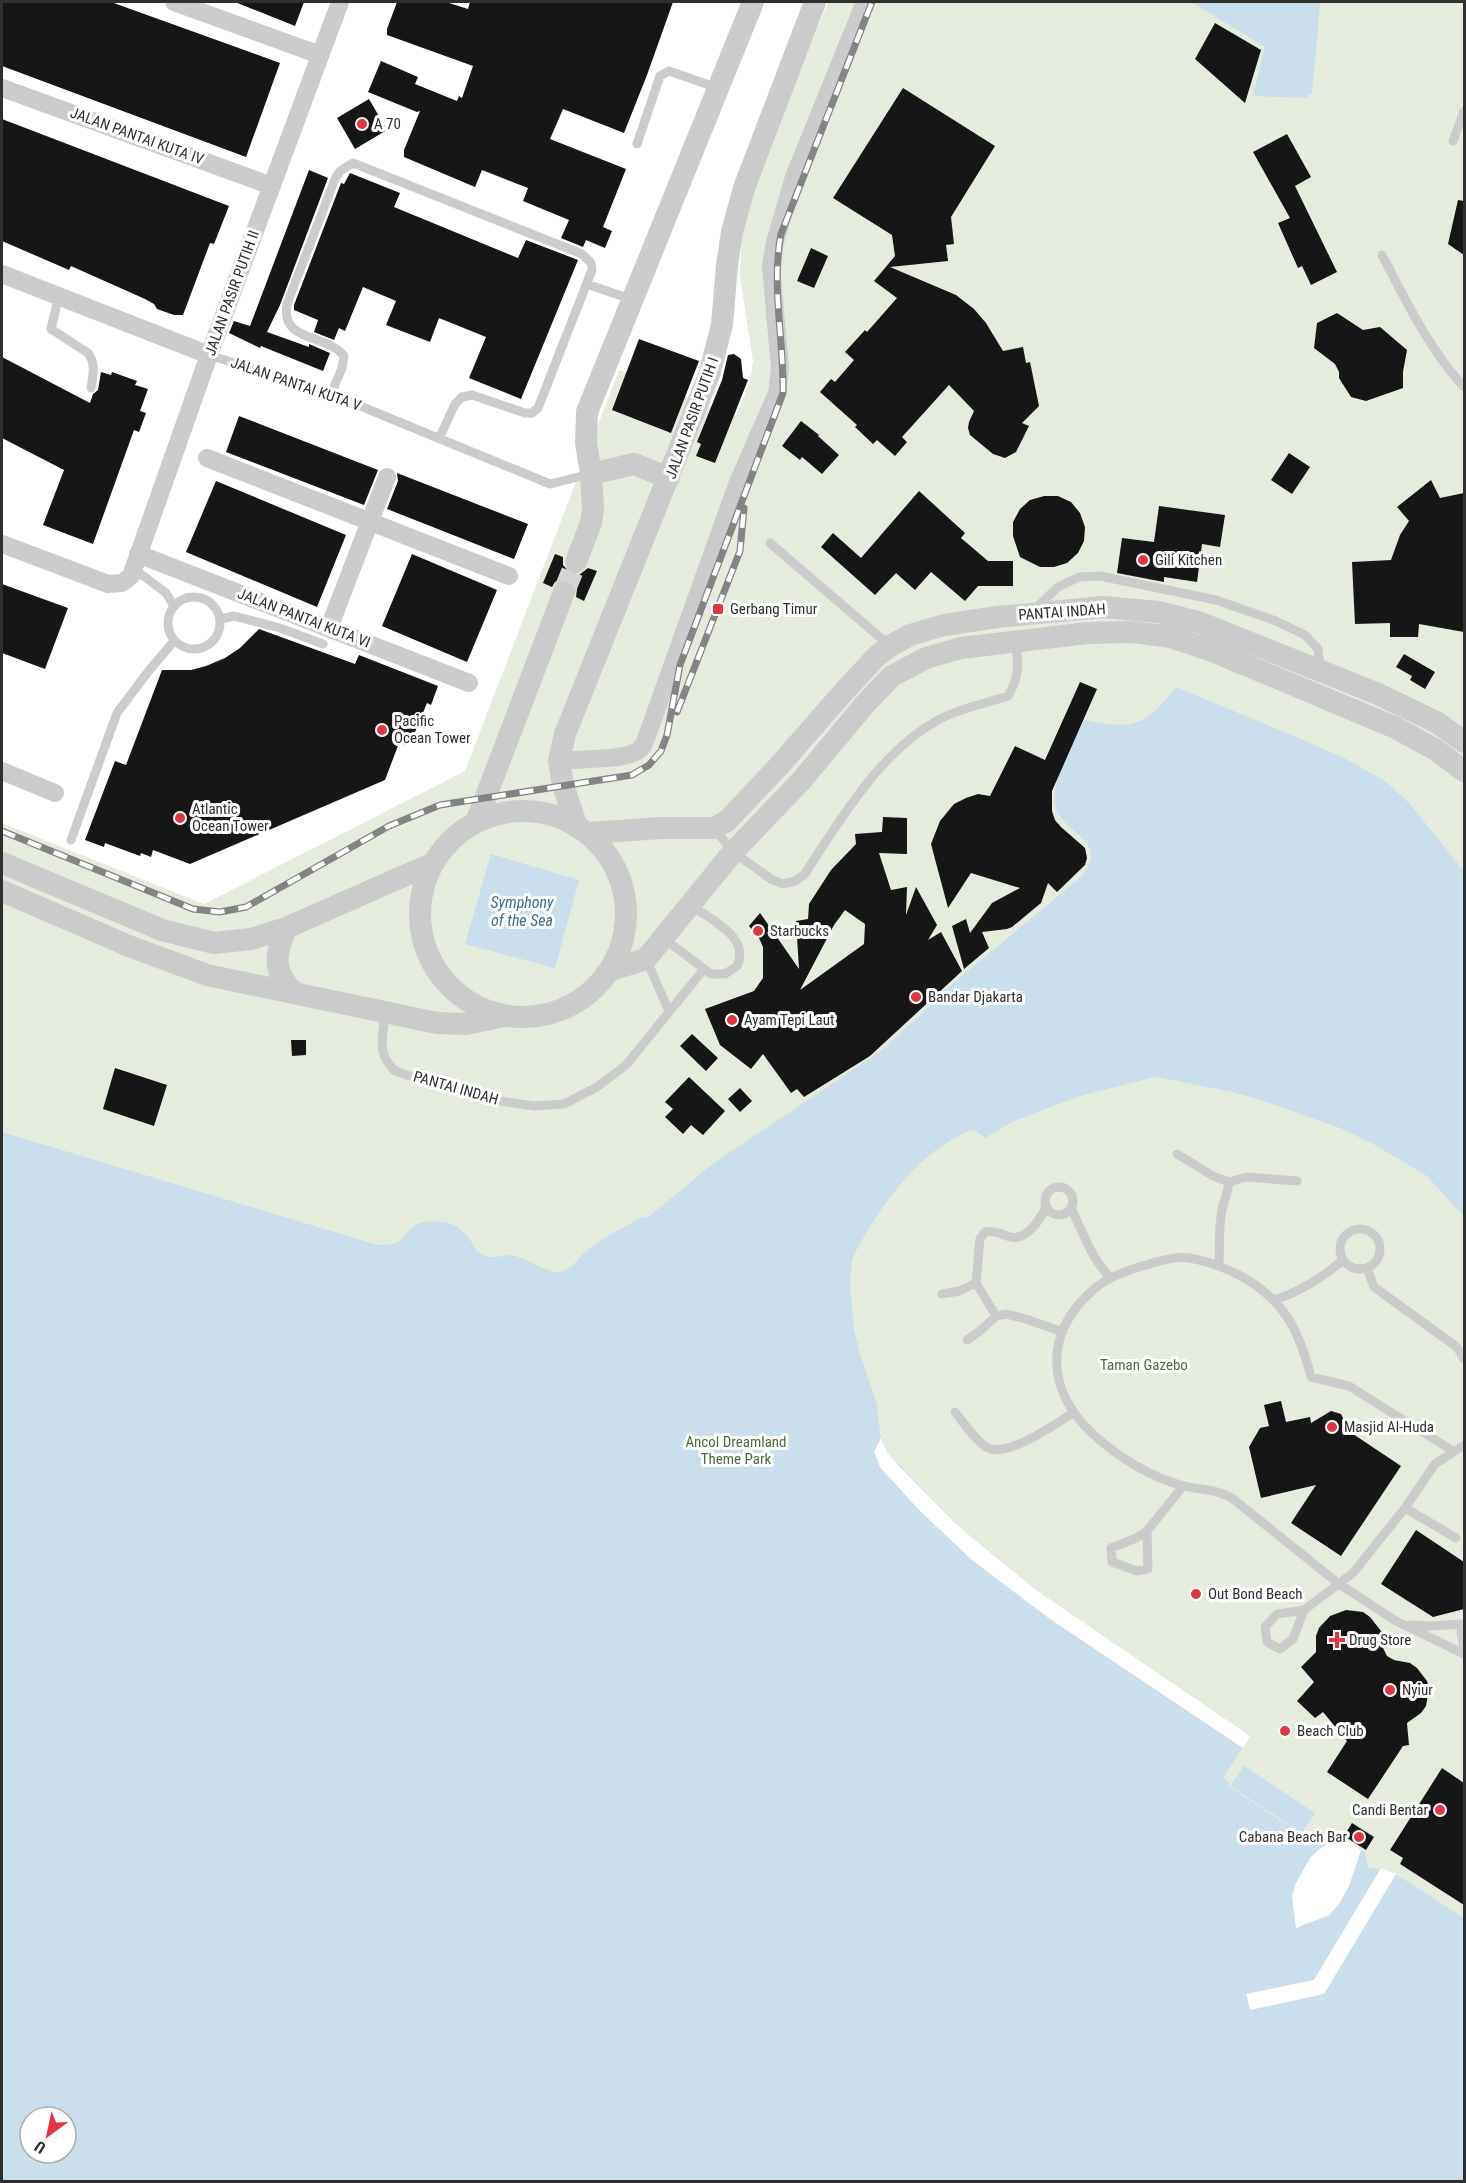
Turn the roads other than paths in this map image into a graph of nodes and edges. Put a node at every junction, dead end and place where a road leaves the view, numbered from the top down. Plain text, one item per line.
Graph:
1 (174, 2) edge
2 (340, 2) edge
3 (753, 2) edge
4 (815, 2) edge
5 (865, 2) edge
6 (320, 55) junction
7 (2, 88) edge
8 (718, 88) junction
9 (1464, 111) edge
10 (1453, 141) dead end
11 (637, 144) dead end
12 (272, 186) junction
13 (1382, 255) dead end
14 (2, 274) edge
15 (587, 284) junction
16 (59, 295) junction
17 (633, 300) junction
18 (209, 354) junction
19 (1464, 387) edge
20 (91, 388) dead end
21 (331, 394) junction
22 (439, 439) junction
23 (207, 458) dead end
24 (591, 474) junction
25 (387, 477) dead end
26 (669, 478) junction
27 (370, 522) junction
28 (770, 543) dead end
29 (2, 544) edge
30 (136, 561) junction
31 (576, 562) tunnel mouth
32 (509, 576) dead end
33 (564, 592) tunnel mouth
34 (174, 606) junction
35 (1029, 615) junction
36 (220, 619) junction
37 (326, 636) junction
38 (174, 641) junction
39 (1016, 641) junction
40 (890, 646) junction
41 (1321, 671) junction
42 (469, 682) dead end
43 (1464, 742) edge
44 (559, 760) junction
45 (2, 771) edge
46 (1464, 771) edge
47 (55, 793) dead end
48 (477, 820) junction
49 (714, 828) junction
50 (583, 830) junction
51 (71, 840) dead end
52 (733, 852) junction
53 (2, 863) edge
54 (431, 864) junction
55 (2, 891) edge
56 (690, 905) junction
57 (286, 928) junction
58 (663, 938) junction
59 (646, 959) junction
60 (704, 969) junction
61 (611, 970) junction
62 (293, 992) junction
63 (385, 1011) junction
64 (669, 1011) junction
65 (504, 1016) junction
66 (1177, 1154) dead end
67 (1297, 1181) dead end
68 (1229, 1182) junction
69 (1046, 1208) junction
70 (1071, 1208) junction
71 (1343, 1260) junction
72 (1219, 1265) junction
73 (1367, 1268) junction
74 (1111, 1278) junction
75 (976, 1283) junction
76 (942, 1294) dead end
77 (1275, 1300) junction
78 (996, 1316) junction
79 (1062, 1332) junction
80 (967, 1340) dead end
81 (1464, 1359) edge
82 (955, 1412) dead end
83 (1073, 1413) junction
84 (1464, 1445) edge
85 (1453, 1451) junction
86 (1183, 1486) junction
87 (1405, 1508) junction
88 (1147, 1531) junction
89 (1456, 1538) dead end
90 (1339, 1584) junction
91 (1304, 1610) junction
92 (1405, 1624) junction
93 (1463, 1624) edge
94 (1464, 1647) edge
95 (1464, 1654) edge

1 - 6 street
2 - 6 street, JALAN PASIR PUTIH II
3 - 8 street
4 - 26 street, JALAN PASIR PUTIH I
5 - 44 street
6 - 12 street, JALAN PASIR PUTIH II
7 - 12 street, JALAN PANTAI KUTA IV
8 - 11 lane
8 - 17 street
9 - 10 lane
12 - 18 street, JALAN PASIR PUTIH II
13 - 19 lane
14 - 16 street, JALAN PANTAI KUTA V
15 - 17 lane
15 - 21 lane
15 - 22 lane
16 - 18 street, JALAN PANTAI KUTA V
16 - 20 lane
17 - 24 street
18 - 21 lane, JALAN PANTAI KUTA V
18 - 30 street, JALAN PASIR PUTIH II
21 - 22 lane, JALAN PANTAI KUTA V
22 - 24 lane, JALAN PANTAI KUTA V
23 - 27 street
24 - 26 street
24 - 31 street
25 - 27 street
26 - 44 street, JALAN PASIR PUTIH I
27 - 32 street
27 - 37 street
28 - 40 lane
29 - 30 street, JALAN PASIR PUTIH II
30 - 34 lane
30 - 37 street, JALAN PANTAI KUTA VI
33 - 48 street
34 - 36 lane
34 - 38 lane
35 - 40 street, PANTAI INDAH
35 - 41 street, PANTAI INDAH
35 - 41 lane
36 - 37 lane
36 - 38 lane
37 - 42 street, JALAN PANTAI KUTA VI
38 - 51 lane
39 - 46 street, PANTAI INDAH
39 - 52 street, PANTAI INDAH
39 - 52 lane
40 - 49 street, PANTAI INDAH
41 - 43 street, PANTAI INDAH
44 - 50 street, JALAN PASIR PUTIH I
45 - 47 street
48 - 50 street
48 - 54 street
49 - 50 street
49 - 52 lane
50 - 61 street
52 - 56 street, PANTAI INDAH
53 - 57 street
54 - 57 street
54 - 65 street
55 - 62 street
56 - 58 street, PANTAI INDAH
56 - 60 lane
57 - 62 street
58 - 59 street, PANTAI INDAH
58 - 60 lane
59 - 61 street
59 - 64 lane
60 - 64 lane, PANTAI INDAH
61 - 65 street
62 - 63 street
63 - 64 lane, PANTAI INDAH
63 - 65 street
66 - 68 lane
67 - 68 lane
68 - 72 lane
69 - 70 lane
69 - 70 lane
69 - 75 lane
70 - 74 lane
71 - 73 lane
71 - 73 lane
71 - 77 lane
72 - 74 lane
72 - 77 lane
73 - 81 lane
74 - 79 lane
75 - 76 lane
75 - 78 lane
77 - 85 lane
78 - 79 lane
78 - 80 lane
79 - 83 lane
82 - 83 lane
83 - 86 lane
84 - 85 lane
85 - 87 lane
86 - 88 lane
86 - 90 lane
87 - 89 lane
87 - 90 lane
88 - 88 lane
90 - 91 lane
90 - 92 lane
91 - 91 lane
92 - 93 lane
92 - 95 lane
93 - 94 lane

